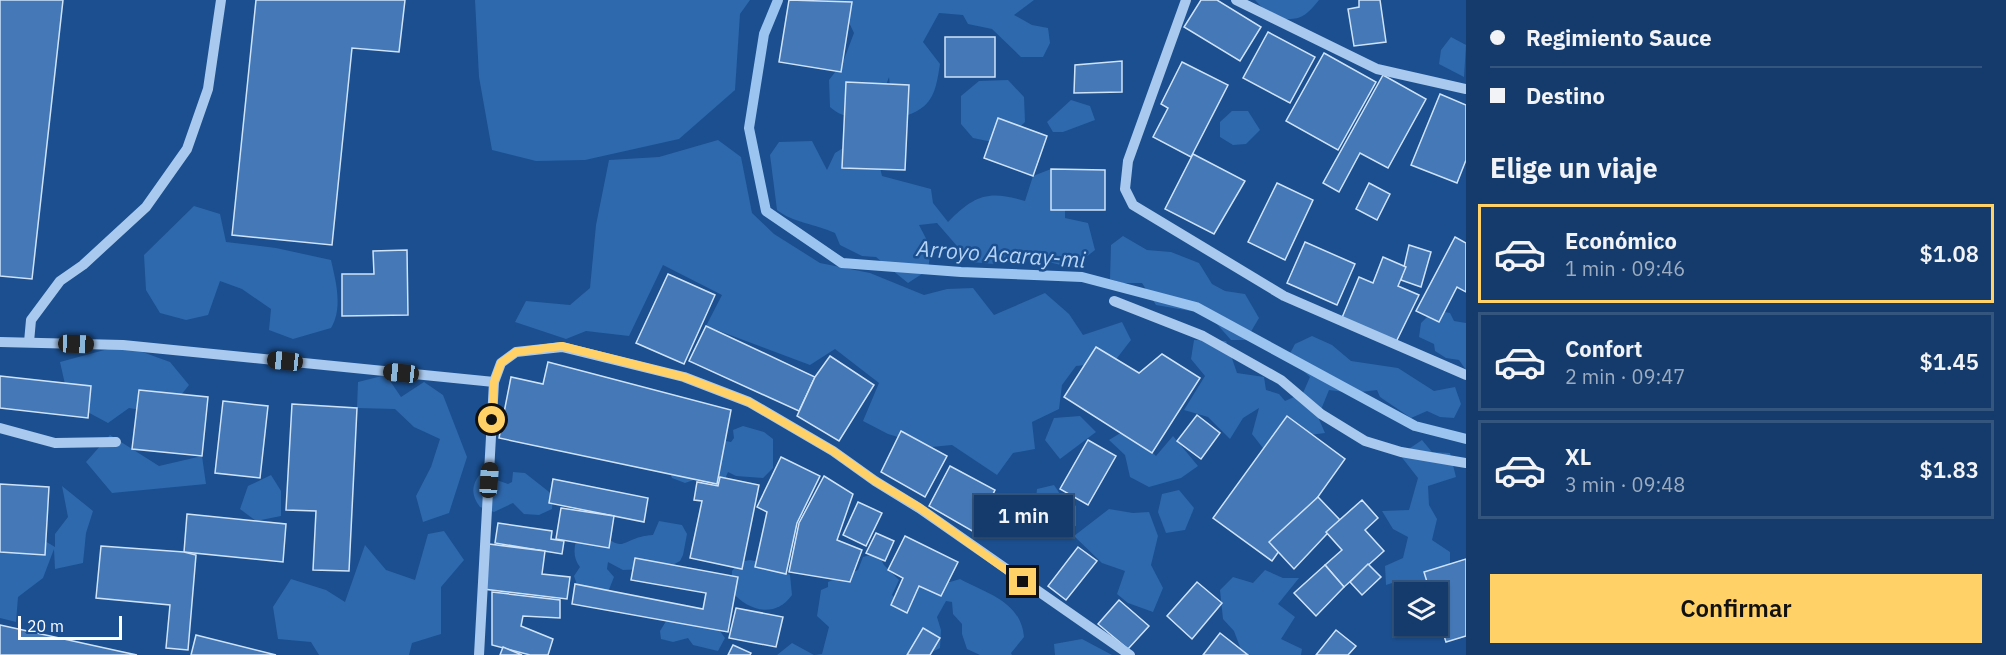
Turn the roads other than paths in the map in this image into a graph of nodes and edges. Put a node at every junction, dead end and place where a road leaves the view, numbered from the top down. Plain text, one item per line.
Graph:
1 (222, 0) edge
2 (1186, 0) edge
3 (1236, 0) edge
4 (1466, 89) edge
5 (1114, 301) dead end
6 (0, 342) edge
7 (29, 342) junction
8 (1466, 375) edge
9 (494, 382) junction
10 (0, 428) edge
11 (116, 442) dead end
12 (1466, 464) edge
13 (479, 655) edge
14 (1130, 655) edge

1 - 7 street
2 - 8 street
3 - 4 street
5 - 12 street
6 - 7 street
7 - 9 street
9 - 13 street
9 - 14 street
10 - 11 street

